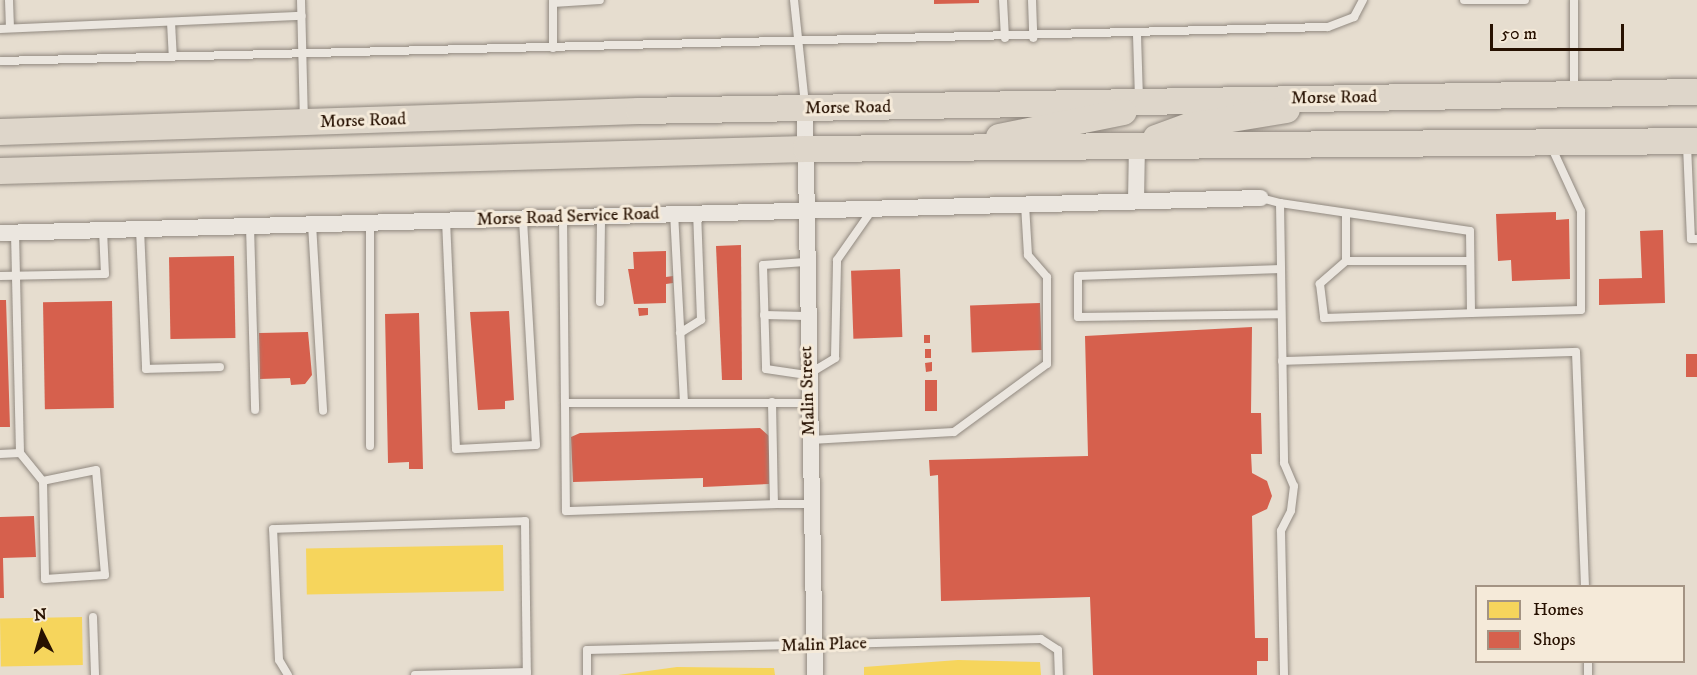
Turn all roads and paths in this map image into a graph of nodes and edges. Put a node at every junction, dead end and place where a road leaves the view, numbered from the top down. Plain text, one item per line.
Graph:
1 (9, 0) edge
2 (301, 0) edge
3 (600, 0) edge
4 (794, 0) edge
5 (1003, 0) edge
6 (1032, 0) edge
7 (1363, 0) edge
8 (1464, 0) edge
9 (1525, 0) edge
10 (1574, 0) edge
11 (553, 2) edge
12 (302, 16) junction
13 (171, 22) junction
14 (10, 28) junction
15 (0, 29) edge
16 (1137, 35) junction
17 (1005, 38) junction
18 (1033, 38) junction
19 (795, 43) junction
20 (553, 48) junction
21 (303, 54) junction
22 (173, 57) junction
23 (0, 61) edge
24 (1697, 92) edge
25 (1574, 93) junction
26 (1355, 98) junction
27 (1139, 101) junction
28 (805, 108) junction
29 (304, 123) junction
30 (0, 132) edge
31 (1692, 141) edge
32 (1549, 142) junction
33 (1137, 144) junction
34 (964, 147) junction
35 (806, 149) junction
36 (0, 171) edge
37 (1261, 198) joint
38 (1136, 201) junction
39 (1280, 203) junction
40 (1025, 204) junction
41 (872, 208) junction
42 (804, 210) junction
43 (697, 213) junction
44 (1346, 213) junction
45 (674, 214) junction
46 (601, 216) junction
47 (562, 217) junction
48 (523, 218) junction
49 (446, 220) junction
50 (370, 222) junction
51 (312, 224) junction
52 (250, 226) junction
53 (140, 229) junction
54 (103, 230) junction
55 (7, 232) edge
56 (1697, 239) edge
57 (1346, 261) junction
58 (1470, 261) junction
59 (805, 262) junction
60 (1281, 269) junction
61 (0, 276) edge
62 (15, 276) junction
63 (600, 302) dead end
64 (1471, 313) junction
65 (1281, 314) junction
66 (764, 315) junction
67 (806, 316) junction
68 (680, 333) junction
69 (1282, 361) junction
70 (220, 368) dead end
71 (807, 375) junction
72 (772, 402) junction
73 (565, 403) junction
74 (684, 403) junction
75 (808, 403) junction
76 (255, 410) dead end
77 (322, 411) dead end
78 (809, 440) junction
79 (370, 446) dead end
80 (20, 453) junction
81 (0, 454) edge
82 (43, 481) junction
83 (774, 504) junction
84 (811, 504) junction
85 (1585, 585) edge
86 (93, 617) dead end
87 (815, 646) junction
88 (527, 674) edge
89 (95, 675) edge
90 (288, 675) edge
91 (415, 675) edge
92 (587, 675) edge
93 (815, 675) edge
94 (1059, 675) edge
95 (1284, 675) edge

1 - 14 lane
2 - 12 lane
3 - 11 lane
4 - 19 lane
5 - 17 lane
6 - 18 lane
7 - 16 lane
8 - 9 lane
10 - 25 lane
11 - 20 lane
12 - 13 lane
12 - 21 lane
13 - 14 lane
13 - 22 lane
14 - 15 lane
16 - 18 lane
16 - 27 lane
17 - 18 lane
17 - 19 lane
19 - 20 lane
19 - 28 lane
20 - 21 lane
21 - 22 lane
21 - 29 lane
22 - 23 lane
24 - 25 main road, Morse Road
25 - 26 main road, Morse Road
26 - 27 main road, Morse Road
26 - 33 main road
27 - 28 main road, Morse Road
27 - 34 main road
28 - 29 main road, Morse Road
28 - 35 street, Malin Street
29 - 30 main road, Morse Road
31 - 32 main road
31 - 56 lane
32 - 33 main road
32 - 64 lane
33 - 34 main road
33 - 38 street
34 - 35 main road
35 - 36 main road
35 - 42 street, Malin Street
37 - 38 street, Morse Road Service Road
37 - 39 lane
38 - 40 street, Morse Road Service Road
39 - 44 lane
39 - 60 lane
40 - 41 street, Morse Road Service Road
40 - 78 lane
41 - 42 street, Morse Road Service Road
41 - 71 lane
42 - 43 street, Morse Road Service Road
42 - 59 street, Malin Street
43 - 45 street, Morse Road Service Road
43 - 68 lane
44 - 57 lane
44 - 58 lane
45 - 46 street, Morse Road Service Road
45 - 68 lane
46 - 47 street, Morse Road Service Road
46 - 63 lane
47 - 48 street, Morse Road Service Road
47 - 73 lane
48 - 49 street, Morse Road Service Road
48 - 49 lane
49 - 50 street, Morse Road Service Road
50 - 51 street, Morse Road Service Road
50 - 79 lane
51 - 52 street, Morse Road Service Road
51 - 77 lane
52 - 53 street, Morse Road Service Road
52 - 76 lane
53 - 54 street, Morse Road Service Road
53 - 70 lane
54 - 55 street, Morse Road Service Road
54 - 62 lane
55 - 62 lane
57 - 58 lane
57 - 64 lane
58 - 64 lane
59 - 66 lane
59 - 67 street, Malin Street
60 - 65 lane
60 - 65 lane
61 - 62 lane
62 - 80 lane
65 - 69 lane
66 - 67 lane
66 - 71 lane
67 - 71 street, Malin Street
68 - 74 lane
69 - 85 lane
69 - 95 lane
71 - 75 street, Malin Street
72 - 74 lane
72 - 75 lane
72 - 83 lane
73 - 74 lane
73 - 83 lane
75 - 78 street, Malin Street
78 - 84 street, Malin Street
80 - 81 lane
80 - 82 lane
82 - 82 lane
83 - 84 lane
84 - 87 street, Malin Street
86 - 89 lane
87 - 92 lane, Malin Place
87 - 93 street, Malin Street
87 - 94 lane, Malin Place
88 - 90 lane
88 - 91 lane

